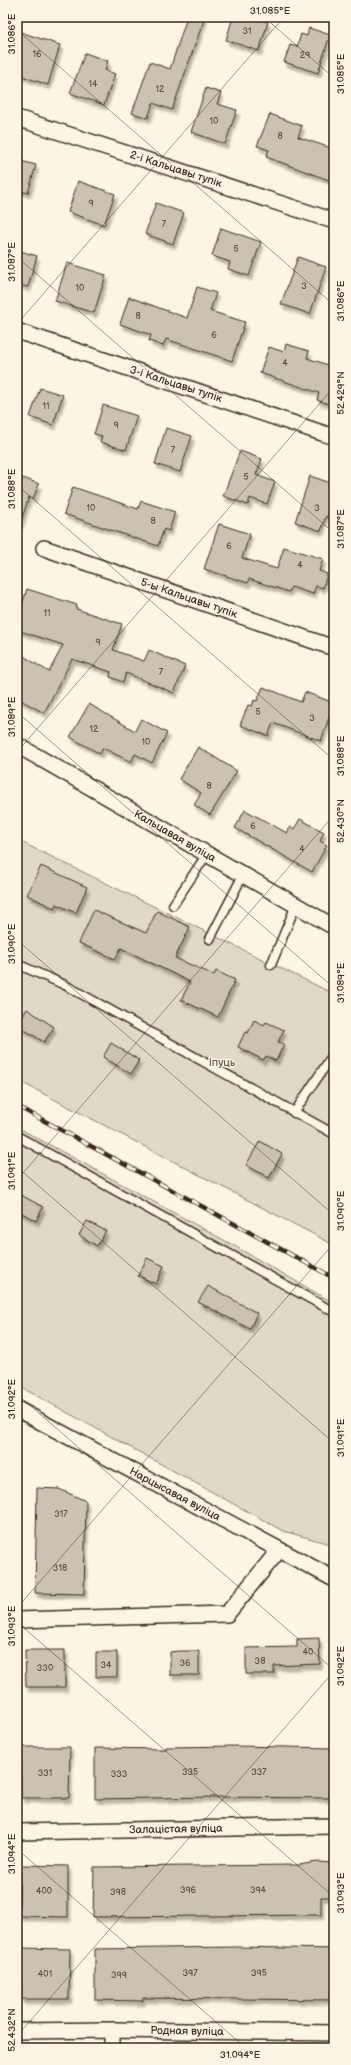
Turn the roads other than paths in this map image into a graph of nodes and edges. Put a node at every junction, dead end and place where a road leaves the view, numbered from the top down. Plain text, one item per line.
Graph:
1 (17, 118) edge
2 (334, 221) edge
3 (17, 332) edge
4 (334, 437) edge
5 (44, 548) dead end
6 (334, 648) edge
7 (17, 745) edge
8 (207, 854) junction
9 (243, 875) junction
10 (173, 905) dead end
11 (296, 905) junction
12 (334, 927) edge
13 (210, 939) dead end
14 (17, 964) edge
15 (271, 965) dead end
16 (334, 1053) edge
17 (294, 1113) junction
18 (334, 1134) edge
19 (17, 1136) edge
20 (334, 1312) edge
21 (17, 1409) edge
22 (279, 1550) junction
23 (334, 1579) edge
24 (17, 1620) edge
25 (334, 1826) edge
26 (17, 1832) edge
27 (112, 2030) junction
28 (17, 2031) edge
29 (334, 2033) edge
30 (112, 2048) edge

1 - 2 street, 2-і Кальцавы тупік
3 - 4 street, 3-і Кальцавы тупік
5 - 6 street, 5-ы Кальцавы тупік
7 - 8 street, Кальцавая вуліца
8 - 9 street, Кальцавая вуліца
8 - 10 lane
9 - 11 street, Кальцавая вуліца
9 - 13 lane
11 - 12 street, Кальцавая вуліца
11 - 15 lane
14 - 17 lane
16 - 17 lane
17 - 18 lane
19 - 20 lane
21 - 22 street, Нарцысавая вуліца
22 - 23 street, Нарцысавая вуліца
22 - 24 street
25 - 26 street, Залацістая вуліца
27 - 28 street, Родная вуліца
27 - 29 street, Родная вуліца
27 - 30 street

